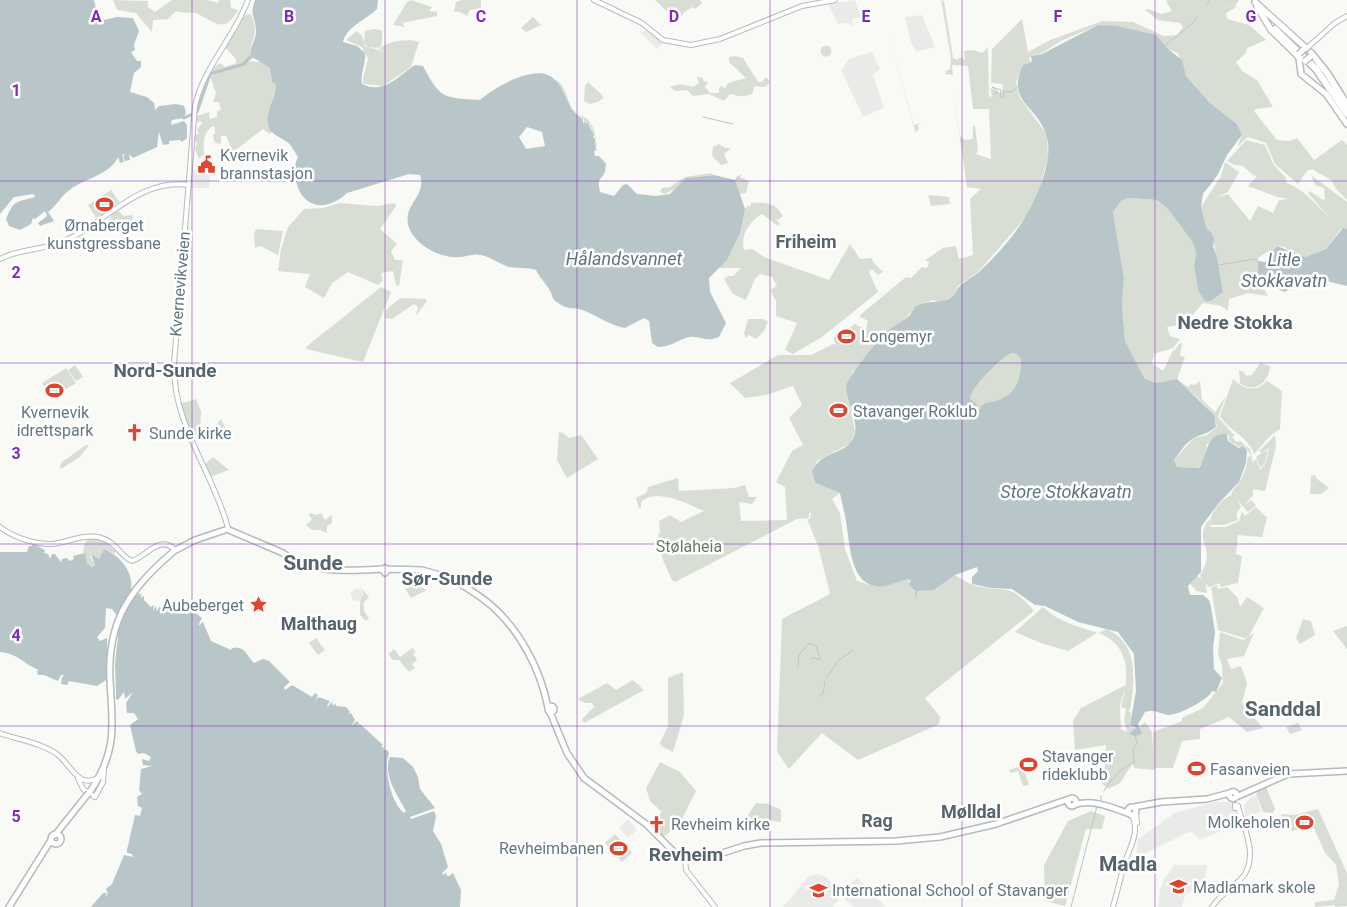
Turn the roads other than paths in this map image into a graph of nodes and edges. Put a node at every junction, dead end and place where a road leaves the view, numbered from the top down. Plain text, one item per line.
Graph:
1 (248, 0) edge
2 (594, 0) edge
3 (835, 0) edge
4 (1255, 2) edge
5 (1347, 16) edge
6 (1275, 29) joint
7 (1295, 44) joint
8 (1308, 51) junction
9 (1301, 59) junction
10 (1347, 106) edge
11 (1347, 115) edge
12 (1347, 124) edge
13 (188, 185) junction
14 (0, 259) edge
15 (0, 527) edge
16 (227, 530) junction
17 (174, 550) junction
18 (0, 733) edge
19 (104, 768) junction
20 (1347, 770) edge
21 (101, 774) junction
22 (77, 776) junction
23 (84, 780) junction
24 (80, 785) junction
25 (1234, 796) junction
26 (1133, 811) junction
27 (66, 822) junction
28 (54, 835) junction
29 (60, 838) junction
30 (51, 840) junction
31 (56, 844) junction
32 (45, 852) junction
33 (686, 858) junction
34 (9, 907) edge
35 (715, 907) edge
36 (1113, 907) edge
37 (1212, 907) edge

1 - 13 main road, Kvernevikveien
2 - 3 main road
4 - 6 highway
4 - 7 highway
4 - 8 highway
4 - 9 highway
5 - 8 main road
6 - 11 highway
7 - 10 highway
8 - 9 main road, bridge
8 - 9 main road, bridge
8 - 10 highway
9 - 11 highway
9 - 12 main road
13 - 14 main road
13 - 16 main road, Kvernevikveien
15 - 17 main road
16 - 17 main road
16 - 33 main road
17 - 19 main road
18 - 22 main road
19 - 21 main road
19 - 24 main road
20 - 25 main road
20 - 25 main road
21 - 23 main road
21 - 27 main road
22 - 23 main road
22 - 24 main road
23 - 24 main road
25 - 26 main road
25 - 37 main road
26 - 33 main road
26 - 36 main road
27 - 28 main road
27 - 29 main road
28 - 29 main road
28 - 30 main road
29 - 31 main road
30 - 31 main road
30 - 32 main road
31 - 32 main road
32 - 34 main road
33 - 35 main road

